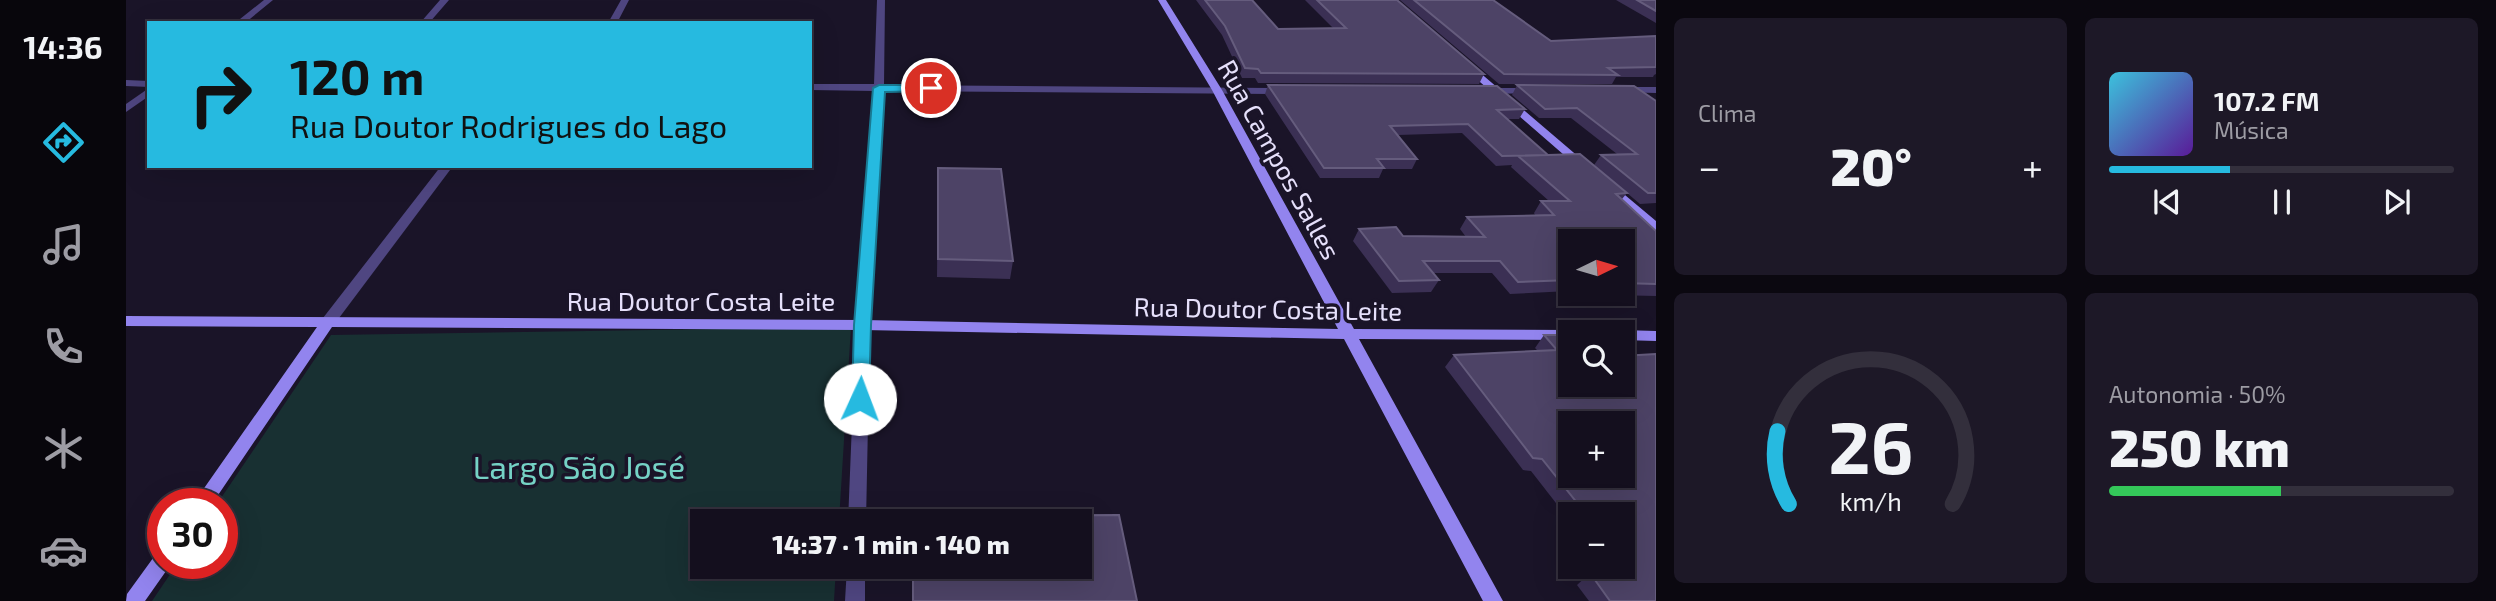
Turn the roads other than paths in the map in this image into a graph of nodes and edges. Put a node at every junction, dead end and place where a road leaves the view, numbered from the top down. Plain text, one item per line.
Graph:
1 (269, 0) edge
2 (445, 0) edge
3 (625, 0) edge
4 (881, 0) edge
5 (1162, 0) edge
6 (242, 21) edge
7 (426, 21) edge
8 (613, 21) edge
9 (1454, 55) edge
10 (126, 72) edge
11 (131, 83) edge
12 (812, 88) edge
13 (879, 88) junction
14 (1217, 90) junction
15 (1616, 90) edge
16 (1656, 90) edge
17 (1301, 91) edge
18 (1468, 91) edge
19 (1496, 91) junction
20 (1549, 91) edge
21 (147, 93) edge
22 (126, 109) edge
23 (445, 168) edge
24 (1656, 228) edge
25 (126, 321) edge
26 (328, 322) junction
27 (863, 325) junction
28 (1348, 334) junction
29 (1558, 335) edge
30 (1635, 335) edge
31 (1656, 335) edge
32 (213, 488) edge
33 (857, 509) edge
34 (150, 579) edge
35 (856, 579) edge
36 (134, 601) edge
37 (855, 601) edge
38 (1493, 601) edge

1 - 6 street
2 - 7 street
3 - 8 street
4 - 13 street
5 - 14 street, Rua Campos Salles
9 - 19 street
10 - 11 street
12 - 13 street
13 - 14 street
13 - 27 street
14 - 17 street
14 - 28 street, Rua Campos Salles
15 - 16 street
18 - 19 street
19 - 20 street
19 - 24 street
21 - 22 street
23 - 26 street
25 - 26 street, Rua Doutor Costa Leite
26 - 27 street, Rua Doutor Costa Leite
26 - 32 street
27 - 28 street, Rua Doutor Costa Leite
27 - 33 street
28 - 29 street, Rua Doutor Costa Leite
28 - 38 street, Rua Campos Salles
30 - 31 street
34 - 36 street
35 - 37 street

